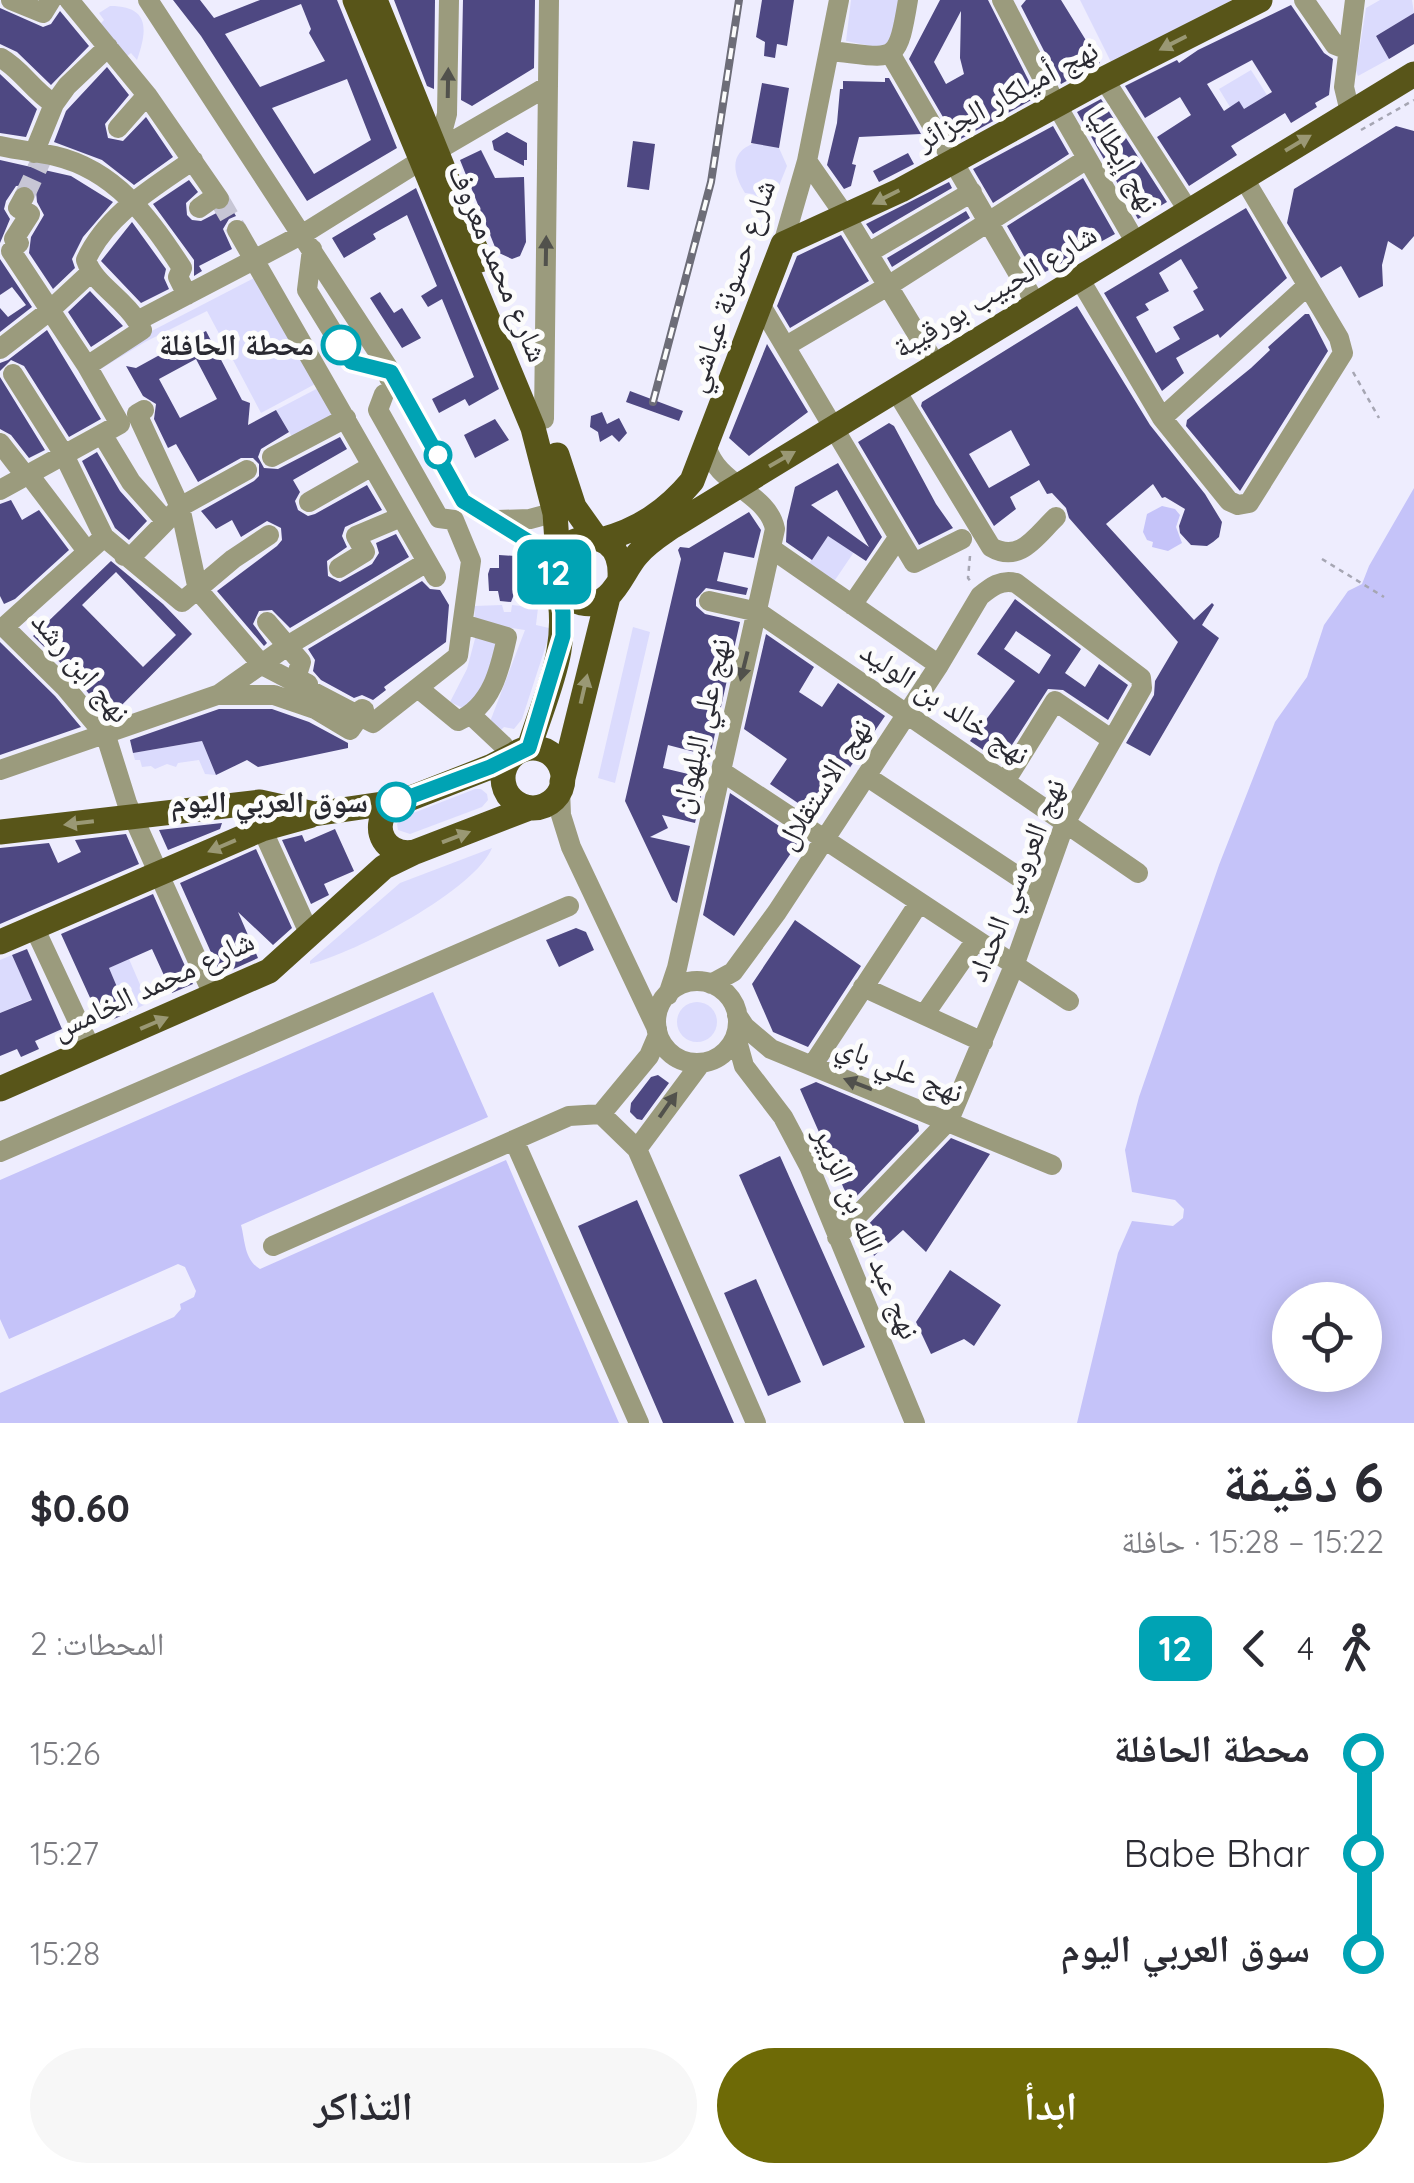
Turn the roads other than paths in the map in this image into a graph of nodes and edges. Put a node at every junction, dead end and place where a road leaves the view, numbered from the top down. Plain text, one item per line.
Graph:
1 (11, 0) edge
2 (52, 0) edge
3 (68, 0) edge
4 (148, 0) edge
5 (356, 0) edge
6 (376, 0) edge
7 (449, 0) edge
8 (549, 0) edge
9 (838, 0) edge
10 (908, 0) edge
11 (1002, 0) edge
12 (1260, 0) edge
13 (1304, 0) edge
14 (1355, 0) edge
15 (108, 47) junction
16 (1348, 50) junction
17 (831, 51) junction
18 (890, 53) junction
19 (1, 58) edge
20 (1414, 74) edge
21 (1104, 78) junction
22 (548, 86) junction
23 (146, 96) junction
24 (54, 104) junction
25 (1056, 104) junction
26 (1350, 112) junction
27 (118, 128) dead end
28 (0, 146) edge
29 (426, 152) junction
30 (34, 153) junction
31 (1087, 159) junction
32 (193, 160) junction
33 (954, 160) junction
34 (807, 161) junction
35 (1243, 176) junction
36 (972, 192) junction
37 (24, 197) tunnel mouth
38 (211, 201) tunnel mouth
39 (133, 202) junction
40 (284, 206) junction
41 (1188, 210) junction
42 (846, 217) junction
43 (990, 223) junction
44 (237, 230) tunnel mouth
45 (307, 242) junction
46 (1136, 243) junction
47 (784, 244) junction
48 (868, 252) junction
49 (254, 260) junction
50 (90, 273) junction
51 (1078, 278) junction
52 (888, 286) junction
53 (1307, 286) junction
54 (187, 295) junction
55 (760, 304) junction
56 (1036, 304) junction
57 (48, 312) junction
58 (137, 320) junction
59 (786, 346) junction
60 (0, 348) edge
61 (936, 364) junction
62 (87, 366) junction
63 (391, 372) junction
64 (13, 374) dead end
65 (896, 389) junction
66 (144, 410) dead end
67 (346, 418) junction
68 (544, 418) junction
69 (1162, 418) junction
70 (835, 428) junction
71 (102, 434) junction
72 (0, 443) edge
73 (707, 448) junction
74 (63, 453) junction
75 (272, 457) dead end
76 (372, 466) junction
77 (248, 470) dead end
78 (26, 474) junction
79 (737, 485) junction
80 (80, 488) junction
81 (0, 490) edge
82 (309, 502) dead end
83 (50, 504) junction
84 (564, 510) junction
85 (171, 512) junction
86 (401, 517) junction
87 (1056, 517) dead end
88 (447, 519) junction
89 (492, 519) junction
90 (104, 536) junction
91 (269, 536) dead end
92 (898, 538) junction
93 (598, 539) junction
94 (962, 539) road end
95 (772, 549) junction
96 (87, 551) junction
97 (124, 556) junction
98 (340, 568) dead end
99 (557, 571) junction
100 (1000, 582) joint
101 (614, 587) junction
102 (198, 590) junction
103 (709, 601) dead end
104 (852, 605) junction
105 (758, 612) junction
106 (266, 622) dead end
107 (463, 624) junction
108 (2, 625) edge
109 (287, 646) junction
110 (262, 665) junction
111 (939, 665) junction
112 (418, 688) junction
113 (218, 695) junction
114 (362, 713) junction
115 (906, 713) junction
116 (472, 716) junction
117 (106, 736) junction
118 (1111, 739) junction
119 (515, 749) junction
120 (0, 770) edge
121 (722, 772) junction
122 (866, 776) junction
123 (1006, 780) junction
124 (561, 786) junction
125 (396, 802) junction
126 (531, 808) junction
127 (314, 814) junction
128 (134, 816) junction
129 (1065, 823) junction
130 (262, 829) junction
131 (0, 832) edge
132 (824, 837) junction
133 (571, 847) junction
134 (415, 852) junction
135 (160, 872) junction
136 (1138, 873) dead end
137 (1040, 891) junction
138 (919, 903) junction
139 (569, 906) dead end
140 (34, 927) junction
141 (310, 934) junction
142 (976, 940) junction
143 (0, 942) edge
144 (1014, 966) junction
145 (734, 972) junction
146 (632, 978) junction
147 (711, 984) junction
148 (863, 987) junction
149 (214, 996) junction
150 (666, 997) junction
151 (1069, 1001) dead end
152 (734, 1007) junction
153 (924, 1015) junction
154 (658, 1032) junction
155 (736, 1037) junction
156 (984, 1042) junction
157 (92, 1050) junction
158 (703, 1063) junction
159 (812, 1066) junction
160 (749, 1075) junction
161 (0, 1089) edge
162 (601, 1114) junction
163 (949, 1120) junction
164 (514, 1140) junction
165 (637, 1149) junction
166 (0, 1152) edge
167 (1052, 1166) dead end
168 (837, 1237) junction
169 (273, 1246) dead end
170 (639, 1423) edge
171 (756, 1423) edge
172 (915, 1423) edge

1 - 2 street
3 - 15 street
4 - 40 street
5 - 29 main road, شارع محمد معروف
6 - 29 main road, شارع محمد معروف
29 -> 7 street
8 - 22 street
9 - 17 street, شارع حسونة عياشي
10 - 18 street
11 - 25 street, نهج إيطاليا
12 -> 21 main road, نهج أميلكار الجزائر
13 - 16 street
14 - 16 street
15 - 23 street
15 - 24 street
16 - 26 street
17 - 18 street
17 - 34 street, شارع حسونة عياشي
18 - 33 street
19 - 24 street
20 - 26 main road, شارع الحبيب بورقيبة
21 - 25 main road, نهج أميلكار الجزائر
21 - 41 street
22 - 29 street
68 -> 22 street
23 - 27 street
23 - 32 street
24 - 30 street
25 - 31 street, نهج إيطاليا
25 - 33 main road, نهج أميلكار الجزائر
35 -> 26 main road, شارع الحبيب بورقيبة
28 - 30 street
29 - 40 street
29 - 45 street
29 - 68 main road, شارع محمد معروف
29 - 84 main road, شارع محمد معروف
30 - 39 street
31 - 43 street
31 - 46 street, نهج إيطاليا
32 - 38 street
32 - 39 street
33 - 36 street
33 -> 42 main road, نهج أميلكار الجزائر
34 - 42 street
34 - 47 street, شارع حسونة عياشي
35 - 41 main road, شارع الحبيب بورقيبة
35 - 53 street
36 - 43 street
36 - 48 street
37 - 57 street
39 - 50 street
39 - 54 street
40 - 45 street
41 - 46 main road, شارع الحبيب بورقيبة
42 - 47 main road, نهج أميلكار الجزائر
42 - 48 street
43 - 52 street
43 - 56 street
44 - 49 street
45 - 49 street
45 - 63 street
46 - 51 main road, شارع الحبيب بورقيبة
47 - 55 main road, شارع حسونة عياشي
48 - 52 street
49 - 54 street
49 - 67 street
50 - 57 street
50 - 58 street
51 - 56 main road, شارع الحبيب بورقيبة
51 - 69 street
52 - 59 street
52 - 61 street
53 - 69 street
53 - 69 street
54 - 58 street
55 - 59 street
55 - 73 main road, شارع حسونة عياشي
56 - 61 main road, شارع الحبيب بورقيبة
57 - 60 street
57 - 62 street
58 - 62 street
59 - 70 street
61 - 65 main road, شارع الحبيب بورقيبة
62 - 71 street
63 - 88 street
63 - 89 street
64 - 74 street
65 - 70 main road, شارع الحبيب بورقيبة
65 - 87 street
66 - 85 street
67 - 75 street
67 - 76 street
68 - 84 main road, شارع محمد معروف
79 -> 70 main road, شارع الحبيب بورقيبة
70 - 92 street
71 - 74 street
71 - 85 street
72 - 78 street
73 - 79 street, نهج علي البلهوان
73 - 93 main road, شارع حسونة عياشي
74 - 78 street
74 - 80 street
76 - 82 street
76 - 86 street
77 - 85 street
78 - 81 street
78 - 83 street
79 - 95 street, نهج علي البلهوان
79 - 101 main road, شارع الحبيب بورقيبة
80 - 83 street
80 - 90 street
83 - 96 street
84 - 89 street
84 - 93 main road, شارع محمد معروف
84 - 99 main road, شارع محمد معروف
85 - 97 street
85 - 102 street
86 - 98 street
86 - 109 street
88 - 89 street
88 - 107 street
89 - 99 street
90 - 96 street, نهج ابن رشد
90 - 97 street
91 - 102 street
92 - 94 street
92 - 104 street
93 - 99 main road
93 - 101 main road
95 - 104 street
95 - 105 street, نهج علي البلهوان
96 - 108 street, نهج ابن رشد
97 - 102 street
99 - 101 main road
99 - 119 main road, شارع محمد معروف
100 - 111 street, نهج الاستقلال
100 - 118 street, نهج العروسي الحداد
124 -> 101 main road
102 - 110 street
103 - 105 street, نهج خالد بن الوليد
104 - 111 street
105 - 115 street, نهج خالد بن الوليد
105 -> 121 street, نهج علي البلهوان
106 - 109 street
107 - 112 street
107 - 116 street
108 - 117 street, نهج ابن رشد
109 - 110 street
109 - 114 street
110 - 113 street
110 - 114 street
111 - 115 street, نهج الاستقلال
112 - 114 street
112 - 116 street
113 - 114 street
113 - 117 street
115 - 122 street, نهج الاستقلال
115 - 123 street, نهج خالد بن الوليد
116 - 119 street
117 - 120 street
117 - 128 street, نهج ابن رشد
118 - 123 street
118 - 129 street, نهج العروسي الحداد
119 - 124 main road
119 - 125 main road
119 - 126 main road
121 - 132 street
121 - 150 street, نهج علي البلهوان
122 - 132 street, نهج الاستقلال
122 - 137 street
123 - 129 street, نهج خالد بن الوليد
124 - 126 main road
124 - 133 street
125 - 127 main road
125 - 134 main road
126 - 133 street
134 -> 126 main road, شارع محمد الخامس
127 - 128 main road
127 - 130 main road
128 -> 131 main road
128 - 135 street, نهج ابن رشد
129 - 136 street, نهج خالد بن الوليد
129 - 137 street, نهج العروسي الحداد
130 -> 135 main road
130 - 141 street
132 - 138 street
132 - 145 street, نهج الاستقلال
133 - 146 street
134 - 141 main road, شارع محمد الخامس
135 - 140 main road
135 - 149 street, نهج ابن رشد
137 - 144 street, نهج العروسي الحداد
138 - 142 street
138 - 148 street
139 - 166 street
140 - 143 main road
140 - 157 street
141 - 149 main road, شارع محمد الخامس
142 - 144 street
142 - 153 street
144 - 151 street
144 - 156 street, نهج العروسي الحداد
145 - 147 street, نهج الاستقلال
145 - 152 street, نهج الاستقلال
146 - 150 street
146 - 154 street
147 - 150 street
147 - 152 street
148 - 153 street
148 - 159 street
157 -> 149 main road, شارع محمد الخامس
150 - 154 street
152 - 155 street
152 - 159 street, نهج علي باي
153 - 156 street
154 - 158 street
154 - 162 street
155 - 158 street
155 - 160 street, نهج عبد الله بن الزبير
156 - 163 street, نهج العروسي الحداد
157 - 161 main road, شارع محمد الخامس
158 - 160 street
165 -> 158 street
163 -> 159 street, نهج علي باي
160 - 168 street, نهج عبد الله بن الزبير
162 - 164 street
162 - 165 street
163 - 167 street, نهج علي باي
163 - 168 street, نهج العروسي الحداد
164 - 169 street
164 - 170 street
165 - 171 street
168 - 172 street, نهج عبد الله بن الزبير

